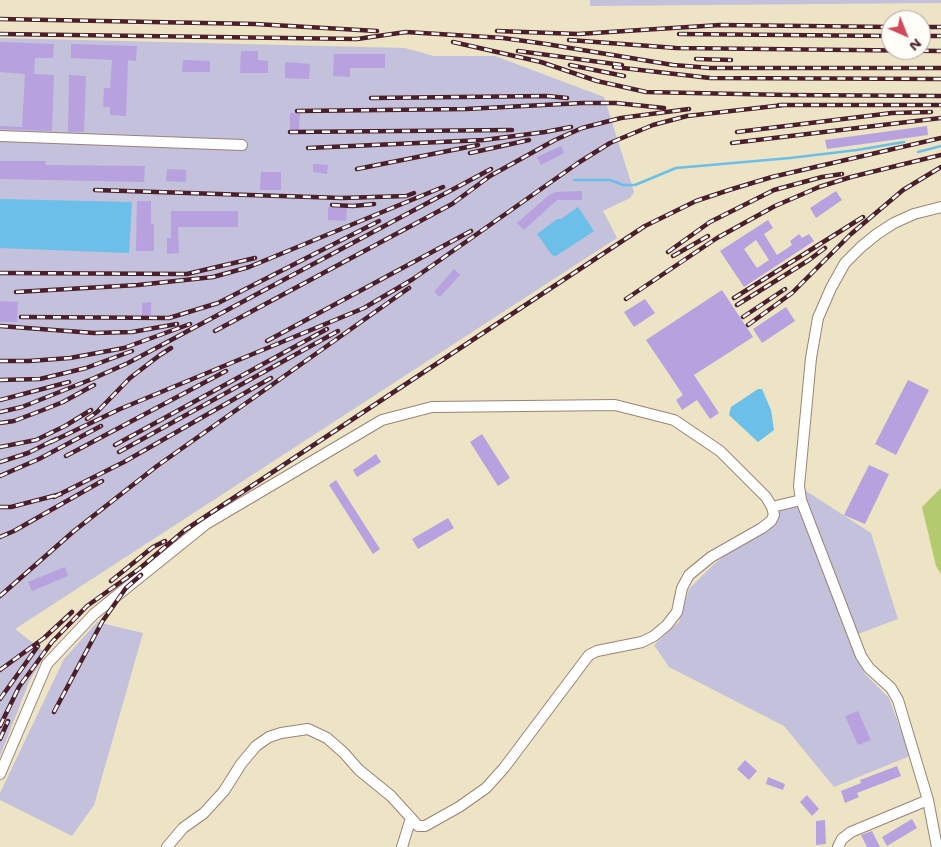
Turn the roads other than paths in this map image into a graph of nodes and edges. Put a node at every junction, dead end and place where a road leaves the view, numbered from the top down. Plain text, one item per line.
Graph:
1 (0, 136) edge
2 (242, 145) dead end
3 (941, 207) edge
4 (801, 500) junction
5 (772, 507) junction
6 (0, 774) edge
7 (928, 800) junction
8 (411, 818) junction
9 (167, 847) edge
10 (402, 847) edge
11 (838, 847) edge
12 (937, 847) edge

1 - 2 street
3 - 4 street
4 - 5 street
4 - 7 street
5 - 6 street
5 - 8 street
7 - 11 street
7 - 12 street
8 - 9 street
8 - 10 street

